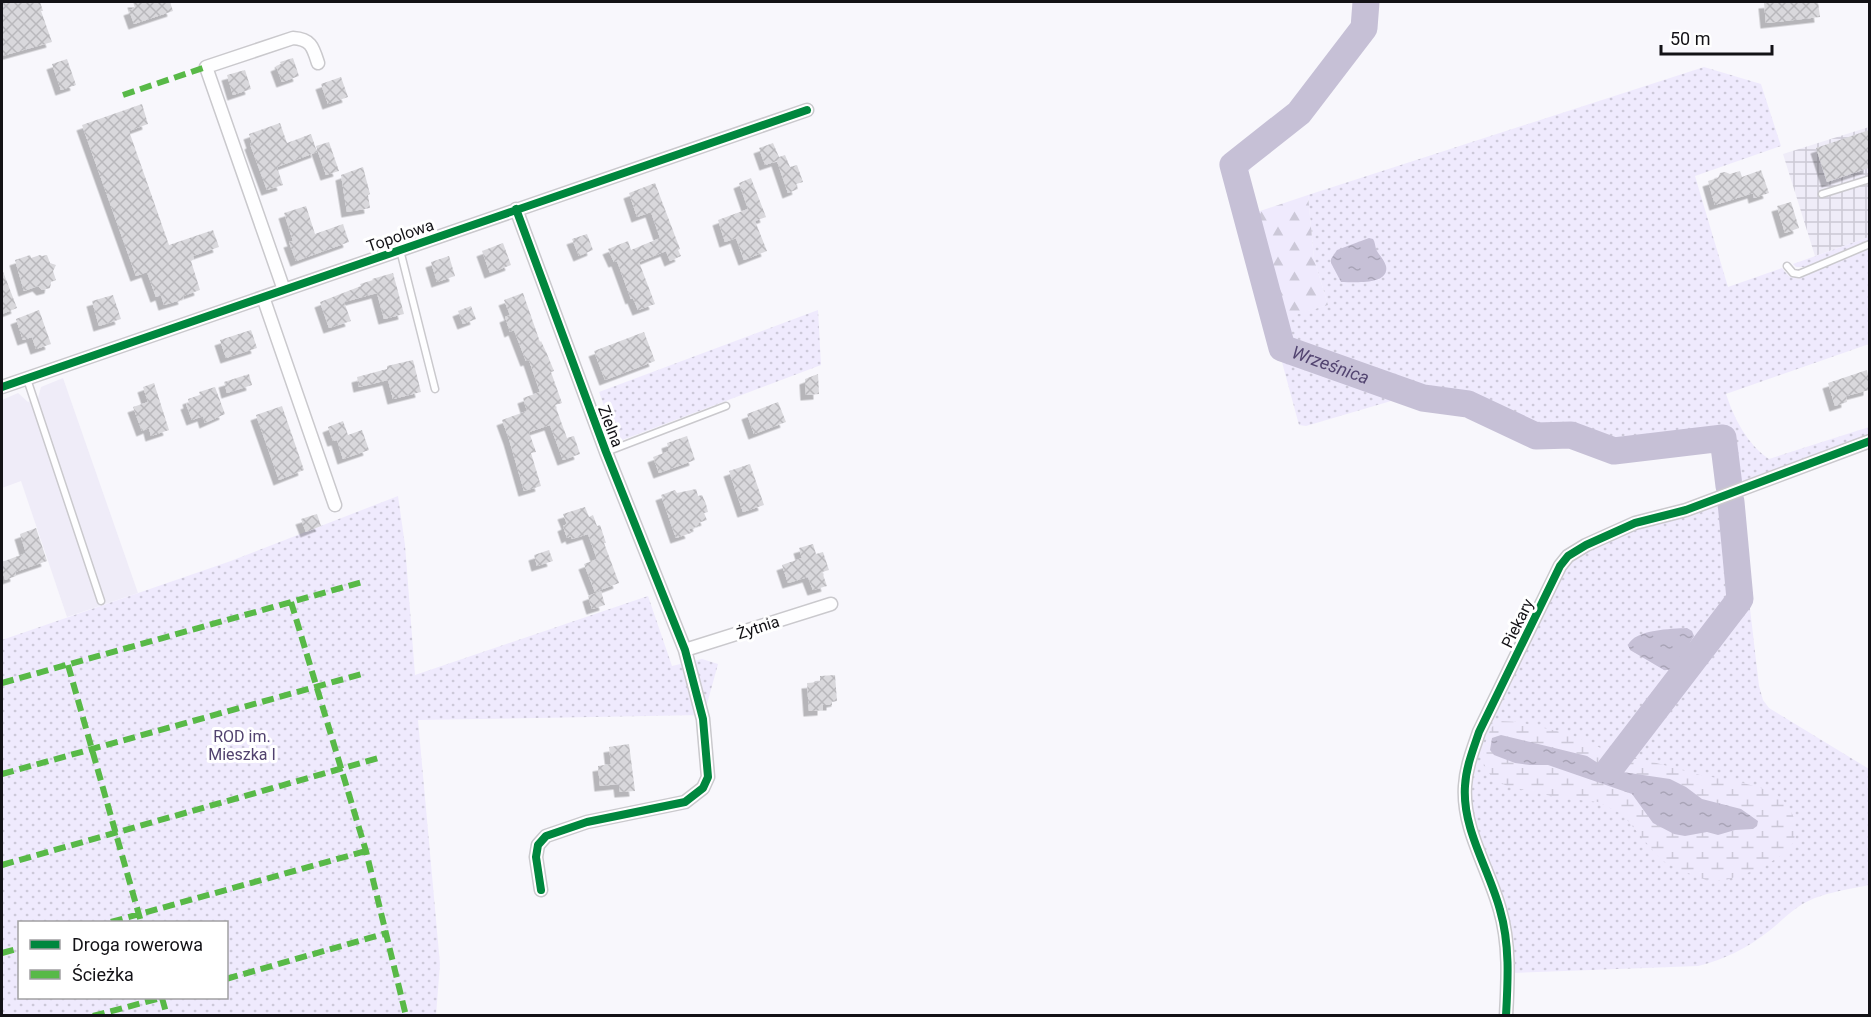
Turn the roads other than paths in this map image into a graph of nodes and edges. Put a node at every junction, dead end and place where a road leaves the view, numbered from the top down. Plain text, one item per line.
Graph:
1 (318, 63) dead end
2 (807, 110) dead end
3 (1869, 179) edge
4 (1822, 194) dead end
5 (516, 209) junction
6 (1869, 244) edge
7 (400, 249) junction
8 (1787, 266) dead end
9 (284, 290) junction
10 (263, 297) junction
11 (27, 378) junction
12 (2, 387) edge
13 (435, 389) dead end
14 (726, 406) dead end
15 (1869, 441) edge
16 (606, 452) junction
17 (335, 505) dead end
18 (101, 601) dead end
19 (831, 604) dead end
20 (685, 650) junction
21 (540, 890) dead end
22 (1506, 1016) edge

1 - 9 street
2 - 5 street, Topolowa
3 - 4 lane
5 - 7 street, Topolowa
5 - 16 street, Zielna
6 - 8 lane
7 - 9 street, Topolowa
7 - 13 lane, Topolowa
9 - 10 street, Topolowa
10 - 11 street, Topolowa
10 - 17 street
11 - 12 street, Topolowa
11 - 18 lane
14 - 16 lane, Zielna
15 - 22 street, Piekary
16 - 20 street, Zielna
19 - 20 street, Żytnia
20 - 21 street, Zielna

